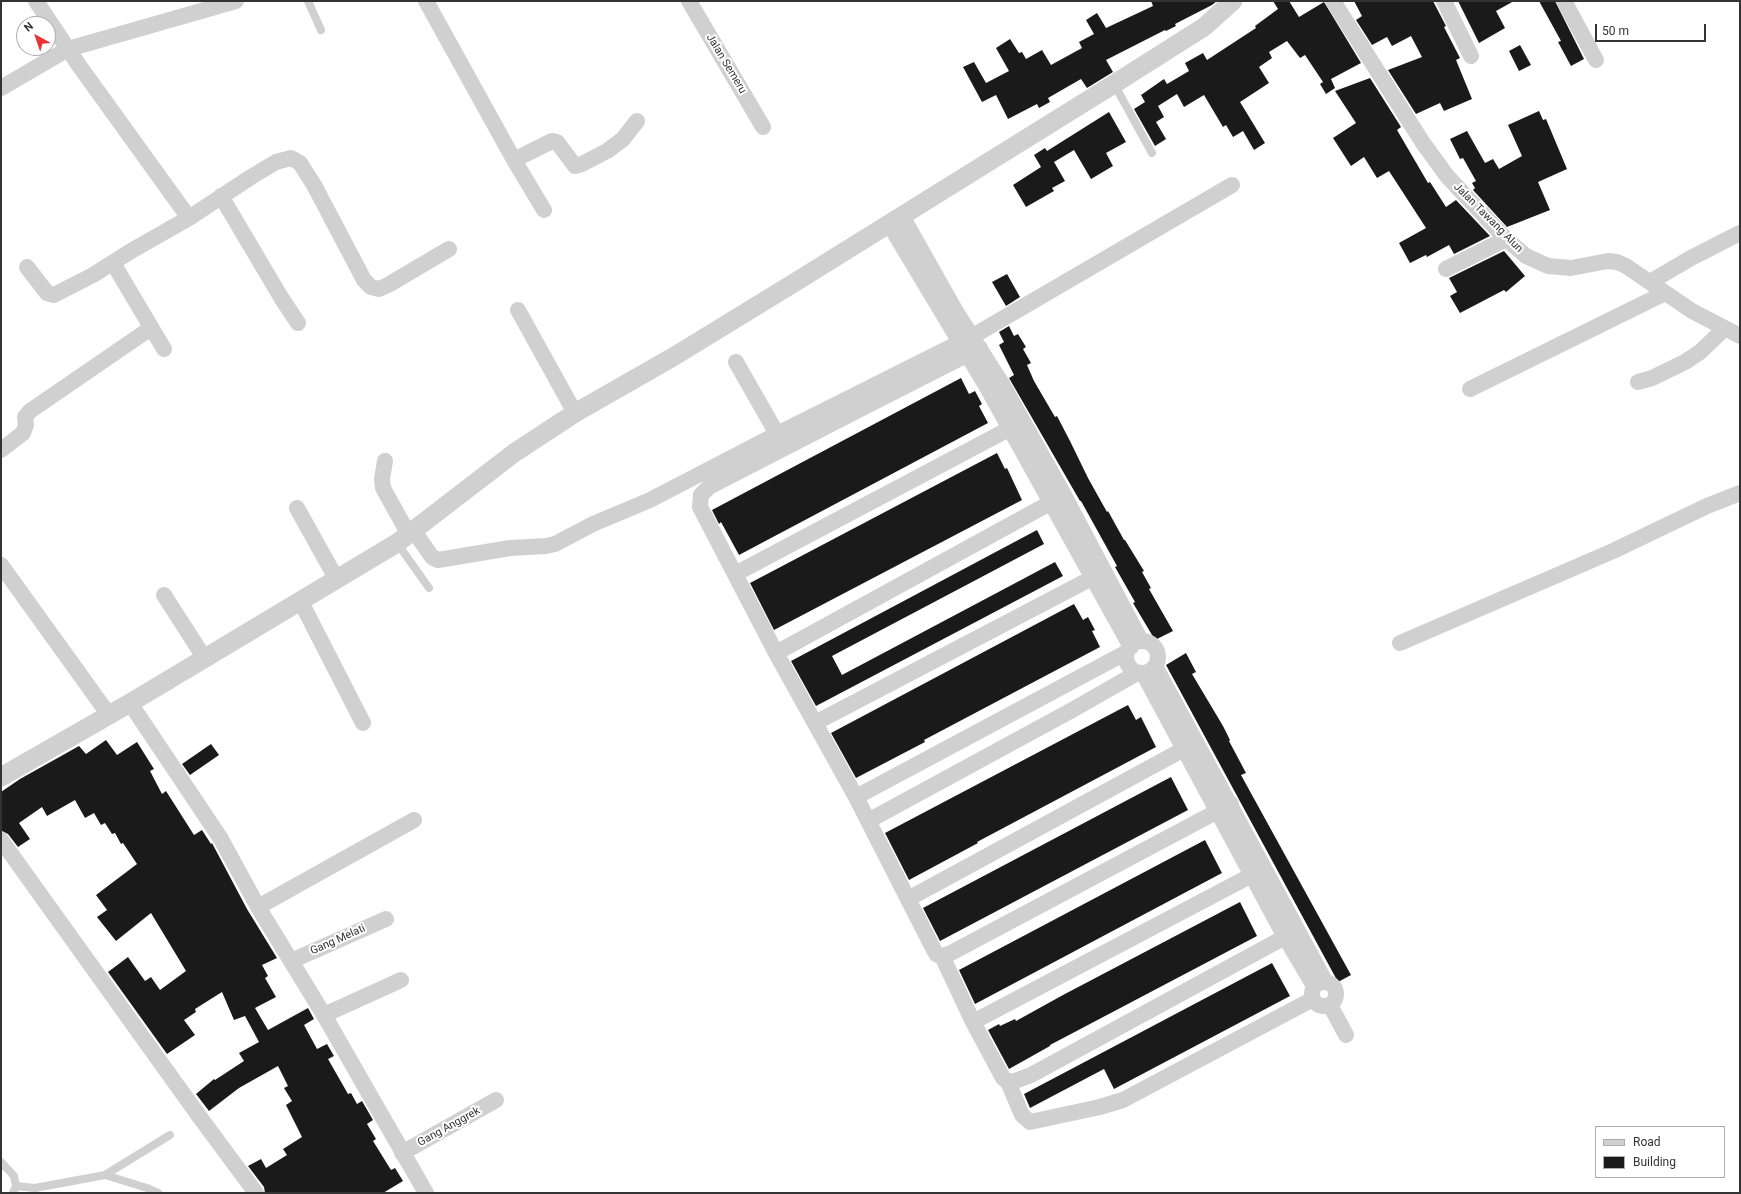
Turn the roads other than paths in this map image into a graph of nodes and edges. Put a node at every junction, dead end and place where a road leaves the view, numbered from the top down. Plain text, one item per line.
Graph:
1 (36, 1) edge
2 (236, 1) edge
3 (308, 1) edge
4 (426, 1) edge
5 (689, 1) edge
6 (1233, 1) edge
7 (1333, 1) edge
8 (1444, 1) edge
9 (1564, 1) edge
10 (321, 30) dead end
11 (73, 56) junction
12 (1471, 56) dead end
13 (1596, 60) dead end
14 (1114, 84) junction
15 (1, 88) edge
16 (637, 121) dead end
17 (763, 127) dead end
18 (1152, 154) dead end
19 (514, 160) junction
20 (1232, 185) dead end
21 (221, 196) junction
22 (544, 210) dead end
23 (189, 218) junction
24 (896, 220) junction
25 (1740, 233) edge
26 (1506, 239) junction
27 (449, 248) dead end
28 (113, 263) junction
29 (27, 267) dead end
30 (1446, 269) dead end
31 (1650, 282) junction
32 (1665, 293) junction
33 (518, 310) dead end
34 (298, 322) dead end
35 (151, 328) junction
36 (1725, 328) junction
37 (1740, 336) edge
38 (970, 346) junction
39 (164, 348) dead end
40 (736, 362) dead end
41 (1638, 382) dead end
42 (1470, 389) dead end
43 (575, 413) junction
44 (1009, 429) junction
45 (777, 434) junction
46 (1, 450) edge
47 (385, 461) dead end
48 (1740, 493) edge
49 (1058, 499) junction
50 (296, 508) dead end
51 (407, 536) junction
52 (4, 568) edge
53 (735, 574) junction
54 (1092, 578) junction
55 (337, 580) junction
56 (429, 588) dead end
57 (164, 595) dead end
58 (300, 602) junction
59 (1400, 643) dead end
60 (1133, 647) junction
61 (776, 653) junction
62 (205, 659) junction
63 (1145, 671) junction
64 (130, 703) junction
65 (109, 715) junction
66 (363, 723) dead end
67 (815, 723) junction
68 (993, 723) junction
69 (1006, 745) junction
70 (1184, 749) junction
71 (1, 777) edge
72 (856, 797) junction
73 (1224, 808) junction
74 (414, 820) dead end
75 (868, 821) junction
76 (1, 840) edge
77 (1252, 875) junction
78 (908, 899) junction
79 (258, 907) junction
80 (386, 919) dead end
81 (1285, 937) junction
82 (942, 956) junction
83 (291, 961) junction
84 (401, 980) dead end
85 (1317, 989) junction
86 (1330, 1005) junction
87 (324, 1015) junction
88 (973, 1022) junction
89 (1346, 1034) dead end
90 (1008, 1082) junction
91 (496, 1100) dead end
92 (170, 1135) dead end
93 (402, 1153) junction
94 (1, 1162) edge
95 (105, 1175) junction
96 (48, 1185) junction
97 (15, 1189) edge
98 (43, 1193) edge
99 (158, 1193) edge
100 (256, 1193) edge
101 (426, 1193) edge

1 - 11 street
2 - 11 street
3 - 10 lane
4 - 19 street
5 - 17 street, Jalan Semeru
6 - 14 street
7 - 26 street, Jalan Tawang Alun
8 - 12 street
9 - 13 street
11 - 15 street
11 - 23 street
14 - 18 lane
14 - 24 street
16 - 19 street
19 - 22 street
20 - 38 street
21 - 23 street
21 - 27 street
21 - 34 street
23 - 28 street
24 - 38 street
24 - 43 street
25 - 31 street
26 - 30 street
26 - 31 street, Jalan Tawang Alun
28 - 29 street
28 - 35 street
31 - 32 street, Jalan Tawang Alun
32 - 36 street, Jalan Tawang Alun
32 - 42 street
33 - 43 street
35 - 39 street
35 - 46 street
36 - 37 street, Jalan Tawang Alun
36 - 41 street
38 - 44 street
38 - 45 street
38 - 49 street
38 - 53 street
40 - 45 street
43 - 51 street
44 - 49 street
44 - 53 street
45 - 51 street
47 - 51 street
48 - 59 street
49 - 54 street
49 - 60 street
49 - 61 street
50 - 55 street
51 - 55 street
51 - 56 lane
52 - 65 street
53 - 61 street
54 - 60 street
54 - 67 street
55 - 58 street
57 - 62 street
58 - 62 street
58 - 66 street
60 - 63 street
60 - 63 street
60 - 68 street
61 - 67 street
62 - 64 street
63 - 69 street
63 - 70 street
63 - 73 street
64 - 65 street
64 - 79 street
65 - 71 street
67 - 72 street
68 - 69 street
68 - 72 street
69 - 75 street
70 - 73 street
70 - 78 street
72 - 75 street
73 - 77 street
73 - 82 street
73 - 85 street
74 - 79 street
75 - 78 street
76 - 100 street
77 - 81 street
77 - 88 street
78 - 82 street
79 - 83 street
80 - 83 street, Gang Melati
81 - 85 street
81 - 90 street
82 - 88 street
83 - 87 street
84 - 87 street
85 - 86 street
85 - 86 street
85 - 90 street
86 - 89 street
87 - 93 street
88 - 90 street
91 - 93 street, Gang Anggrek
92 - 95 lane
93 - 101 street
94 - 97 lane
95 - 96 lane
95 - 99 lane
96 - 97 lane
96 - 98 lane

